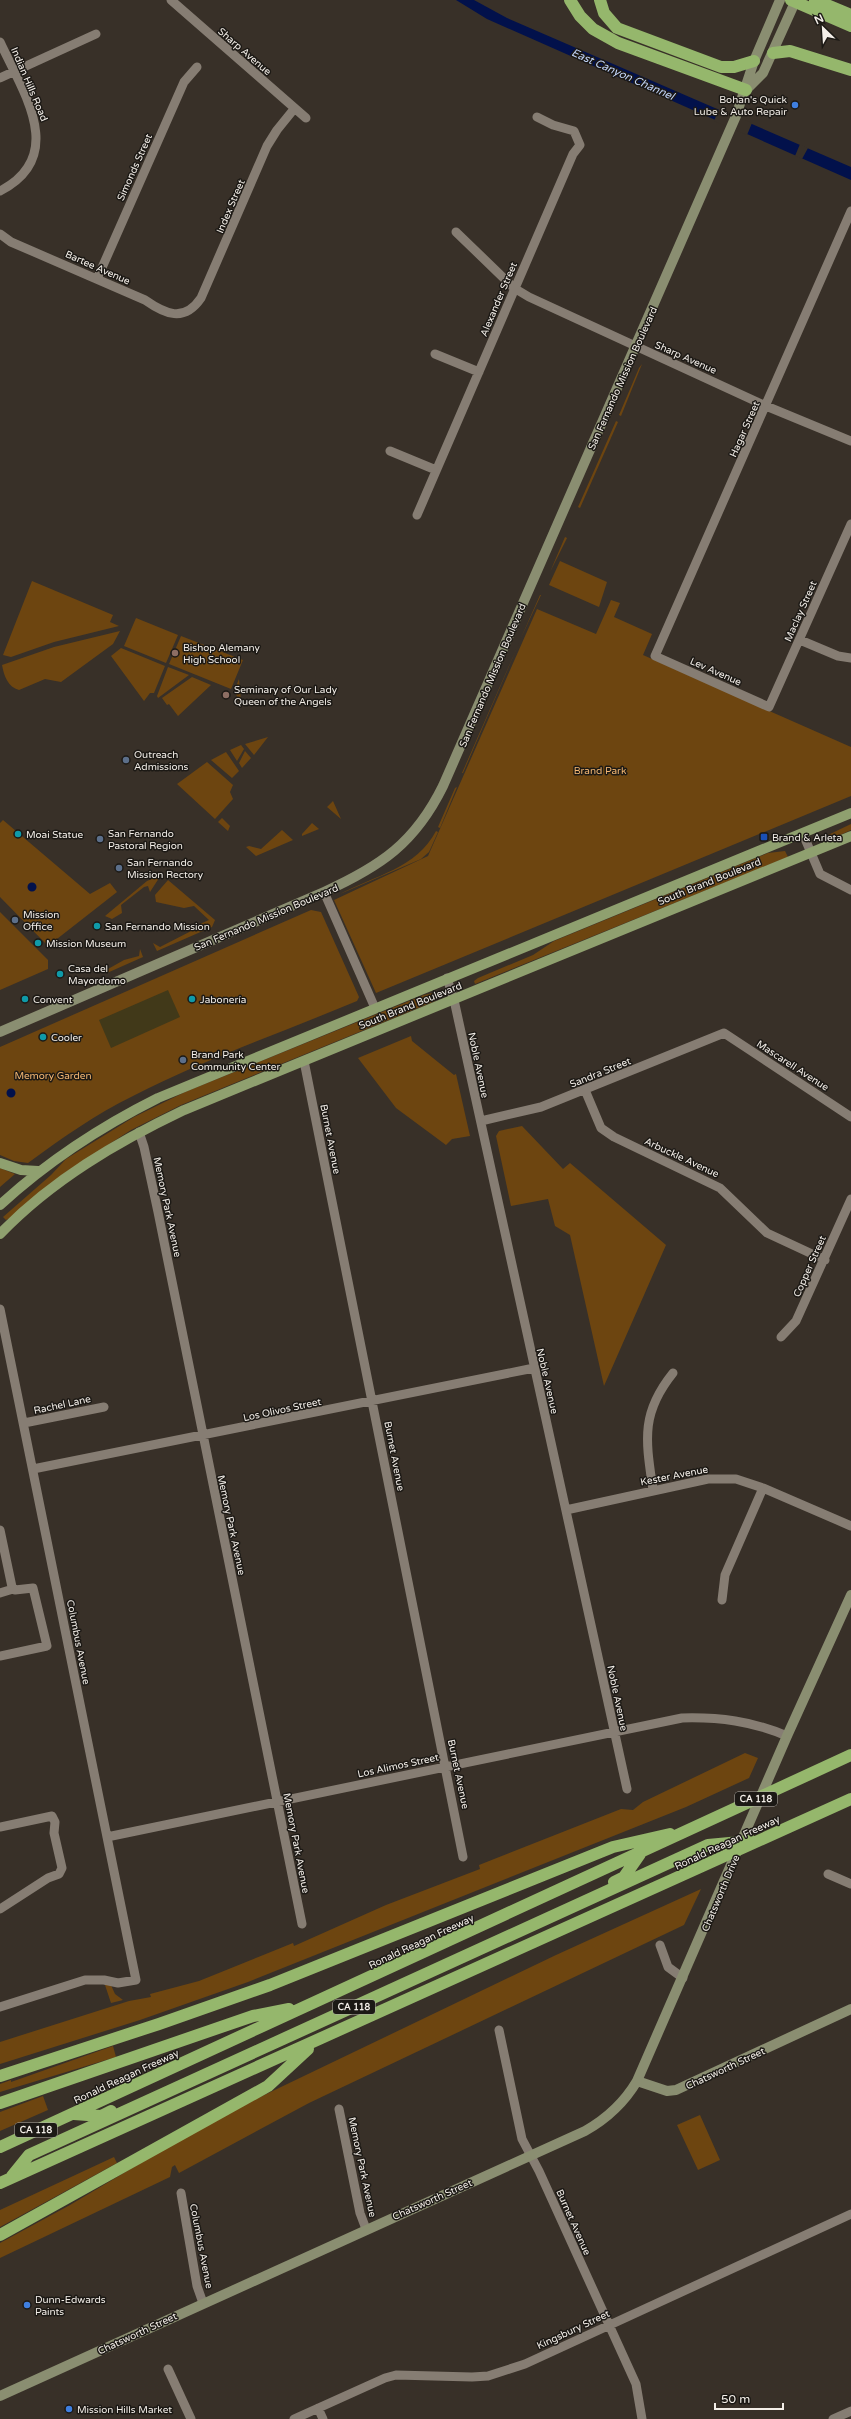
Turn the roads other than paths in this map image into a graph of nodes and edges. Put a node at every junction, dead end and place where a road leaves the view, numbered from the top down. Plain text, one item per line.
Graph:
1 (170, 0) edge
2 (570, 0) edge
3 (600, 0) edge
4 (781, 0) edge
5 (791, 0) edge
6 (796, 0) edge
7 (816, 4) edge
8 (851, 15) edge
9 (851, 26) edge
10 (96, 34) dead end
11 (0, 42) edge
12 (773, 53) junction
13 (754, 61) junction
14 (197, 67) dead end
15 (851, 70) edge
16 (14, 72) junction
17 (0, 78) edge
18 (746, 90) junction
19 (294, 110) junction
20 (537, 117) dead end
21 (306, 118) dead end
22 (0, 191) edge
23 (851, 211) edge
24 (456, 232) dead end
25 (0, 234) edge
26 (97, 279) junction
27 (514, 288) junction
28 (188, 311) joint
29 (636, 347) junction
30 (435, 354) dead end
31 (479, 372) junction
32 (766, 406) junction
33 (851, 441) edge
34 (390, 451) dead end
35 (436, 470) junction
36 (417, 514) dead end
37 (851, 524) edge
38 (800, 640) junction
39 (654, 656) joint
40 (851, 658) edge
41 (769, 707) joint
42 (851, 813) edge
43 (803, 834) junction
44 (851, 836) edge
45 (810, 853) junction
46 (851, 890) edge
47 (324, 892) junction
48 (447, 978) junction
49 (454, 1000) junction
50 (375, 1008) junction
51 (0, 1032) edge
52 (724, 1033) joint
53 (304, 1061) junction
54 (585, 1090) junction
55 (851, 1117) edge
56 (481, 1121) junction
57 (139, 1132) junction
58 (0, 1163) edge
59 (38, 1171) junction
60 (851, 1199) edge
61 (0, 1205) edge
62 (0, 1234) edge
63 (825, 1260) junction
64 (0, 1308) edge
65 (781, 1336) dead end
66 (534, 1368) junction
67 (673, 1373) dead end
68 (373, 1401) junction
69 (104, 1406) dead end
70 (24, 1423) junction
71 (203, 1437) junction
72 (34, 1469) junction
73 (763, 1488) junction
74 (653, 1490) junction
75 (566, 1510) junction
76 (851, 1526) edge
77 (0, 1530) edge
78 (13, 1589) junction
79 (0, 1593) edge
80 (851, 1594) edge
81 (722, 1600) dead end
82 (0, 1656) edge
83 (615, 1732) junction
84 (787, 1736) junction
85 (851, 1755) edge
86 (446, 1766) junction
87 (627, 1790) dead end
88 (851, 1799) edge
89 (277, 1802) junction
90 (0, 1827) edge
91 (696, 1827) junction
92 (107, 1837) junction
93 (761, 1840) junction
94 (640, 1853) junction
95 (463, 1857) dead end
96 (828, 1874) dead end
97 (851, 1884) edge
98 (0, 1909) edge
99 (302, 1924) dead end
100 (660, 1945) dead end
101 (682, 1978) junction
102 (308, 2006) junction
103 (0, 2007) edge
104 (851, 2009) edge
105 (499, 2030) dead end
106 (315, 2042) junction
107 (0, 2076) edge
108 (637, 2080) junction
109 (0, 2103) edge
110 (339, 2109) dead end
111 (72, 2114) junction
112 (0, 2147) edge
113 (531, 2154) junction
114 (5, 2181) edge
115 (181, 2193) dead end
116 (851, 2214) edge
117 (366, 2229) junction
118 (0, 2235) edge
119 (203, 2303) junction
120 (609, 2325) junction
121 (168, 2369) dead end
122 (0, 2396) edge
123 (318, 2408) junction
124 (851, 2411) edge
125 (191, 2419) edge
126 (294, 2419) edge
127 (323, 2419) edge
128 (642, 2419) edge
129 (833, 2419) edge

1 - 19 street, Sharp Avenue
2 - 18 highway
3 - 13 highway
4 - 7 highway
4 - 13 main road, San Fernando Mission Boulevard
5 - 7 highway
6 - 12 main road, San Fernando Mission Boulevard
7 - 8 highway
7 - 9 highway
10 - 16 street
11 - 16 street, Indian Hills Road
12 - 15 highway
12 - 18 main road, San Fernando Mission Boulevard
13 - 18 main road, San Fernando Mission Boulevard
14 - 26 street, Simonds Street
16 - 17 street
16 - 22 street, Indian Hills Road
18 - 29 main road, San Fernando Mission Boulevard
19 - 21 street, Sharp Avenue
19 - 28 street, Index Street
20 - 27 street, Alexander Street
23 - 32 street, Hagar Street
24 - 27 street, Sharp Avenue
25 - 26 street, Bartee Avenue
26 - 28 street, Bartee Avenue
27 - 29 street, Sharp Avenue
27 - 31 street, Alexander Street
29 - 32 street, Sharp Avenue
29 - 47 main road, San Fernando Mission Boulevard
30 - 31 street
31 - 35 street, Alexander Street
32 - 33 street, Sharp Avenue
32 - 39 street, Hagar Street
34 - 35 street
35 - 36 street, Alexander Street
37 - 38 street, Maclay Street
38 - 40 street
38 - 41 street, Maclay Street
39 - 41 street, Lev Avenue
42 - 43 main road, South Brand Boulevard
43 - 45 street
43 - 48 main road, South Brand Boulevard
44 - 45 main road, South Brand Boulevard
45 - 46 street
45 - 49 main road, South Brand Boulevard
47 - 50 street
47 - 51 main road, San Fernando Mission Boulevard
48 - 49 street, Noble Avenue
48 - 50 main road, South Brand Boulevard
49 - 53 main road, South Brand Boulevard
49 - 56 street, Noble Avenue
50 - 59 main road, South Brand Boulevard
52 - 54 street, Sandra Street
52 - 55 street, Mascarell Avenue
53 - 57 main road, South Brand Boulevard
53 - 68 street, Burnet Avenue
54 - 56 street, Sandra Street
54 - 63 street, Arbuckle Avenue
56 - 66 street, Noble Avenue
57 - 62 main road, South Brand Boulevard
57 - 71 street, Memory Park Avenue
58 - 59 main road
59 - 61 main road, South Brand Boulevard
60 - 63 street, Copper Street
63 - 65 street, Copper Street
64 - 70 street, Columbus Avenue
66 - 68 street, Los Olivos Street
66 - 75 street, Noble Avenue
67 - 74 street
68 - 71 street, Los Olivos Street
68 - 86 street, Burnet Avenue
69 - 70 street, Rachel Lane
70 - 72 street, Columbus Avenue
71 - 72 street, Los Olivos Street
71 - 89 street, Memory Park Avenue
72 - 92 street, Columbus Avenue
73 - 74 street, Kester Avenue
73 - 76 street, Kester Avenue
73 - 81 street
74 - 75 street, Kester Avenue
75 - 83 street, Noble Avenue
77 - 78 street
78 - 79 street
78 - 82 street
80 - 84 main road, Chatsworth Drive
83 - 84 street, Los Alimos Street
83 - 86 street, Los Alimos Street
83 - 87 street, Noble Avenue
84 - 101 main road, Chatsworth Drive
85 - 91 highway, Ronald Reagan Freeway / CA 118
86 - 89 street, Los Alimos Street
86 - 95 street, Burnet Avenue
88 - 93 highway, Ronald Reagan Freeway / CA 118
89 - 92 street, Los Alimos Street
89 - 99 street, Memory Park Avenue
90 - 98 street
91 - 94 highway, Ronald Reagan Freeway / CA 118
91 - 107 highway
92 - 103 street, Columbus Avenue
93 - 106 highway, Ronald Reagan Freeway / CA 118
93 - 114 highway, CA 118
94 - 102 highway, Ronald Reagan Freeway / CA 118
94 - 111 highway, CA 118
96 - 97 street
100 - 101 street
101 - 108 main road, Chatsworth Drive
102 - 109 highway
102 - 111 highway, Ronald Reagan Freeway / CA 118
104 - 108 main road, Chatsworth Street
105 - 113 street, Burnet Avenue
106 - 114 highway, Ronald Reagan Freeway / CA 118
106 - 118 highway
108 - 113 main road, Chatsworth Street
110 - 117 street, Memory Park Avenue
111 - 112 highway, Ronald Reagan Freeway / CA 118
113 - 117 main road, Chatsworth Street
113 - 120 street, Burnet Avenue
115 - 119 street, Columbus Avenue
116 - 120 street, Kingsbury Street
117 - 119 main road, Chatsworth Street
119 - 122 main road, Chatsworth Street
120 - 123 street, Kingsbury Street
120 - 128 street, Burnet Avenue
121 - 125 street
123 - 126 street, Kingsbury Street
123 - 127 street
124 - 129 street

